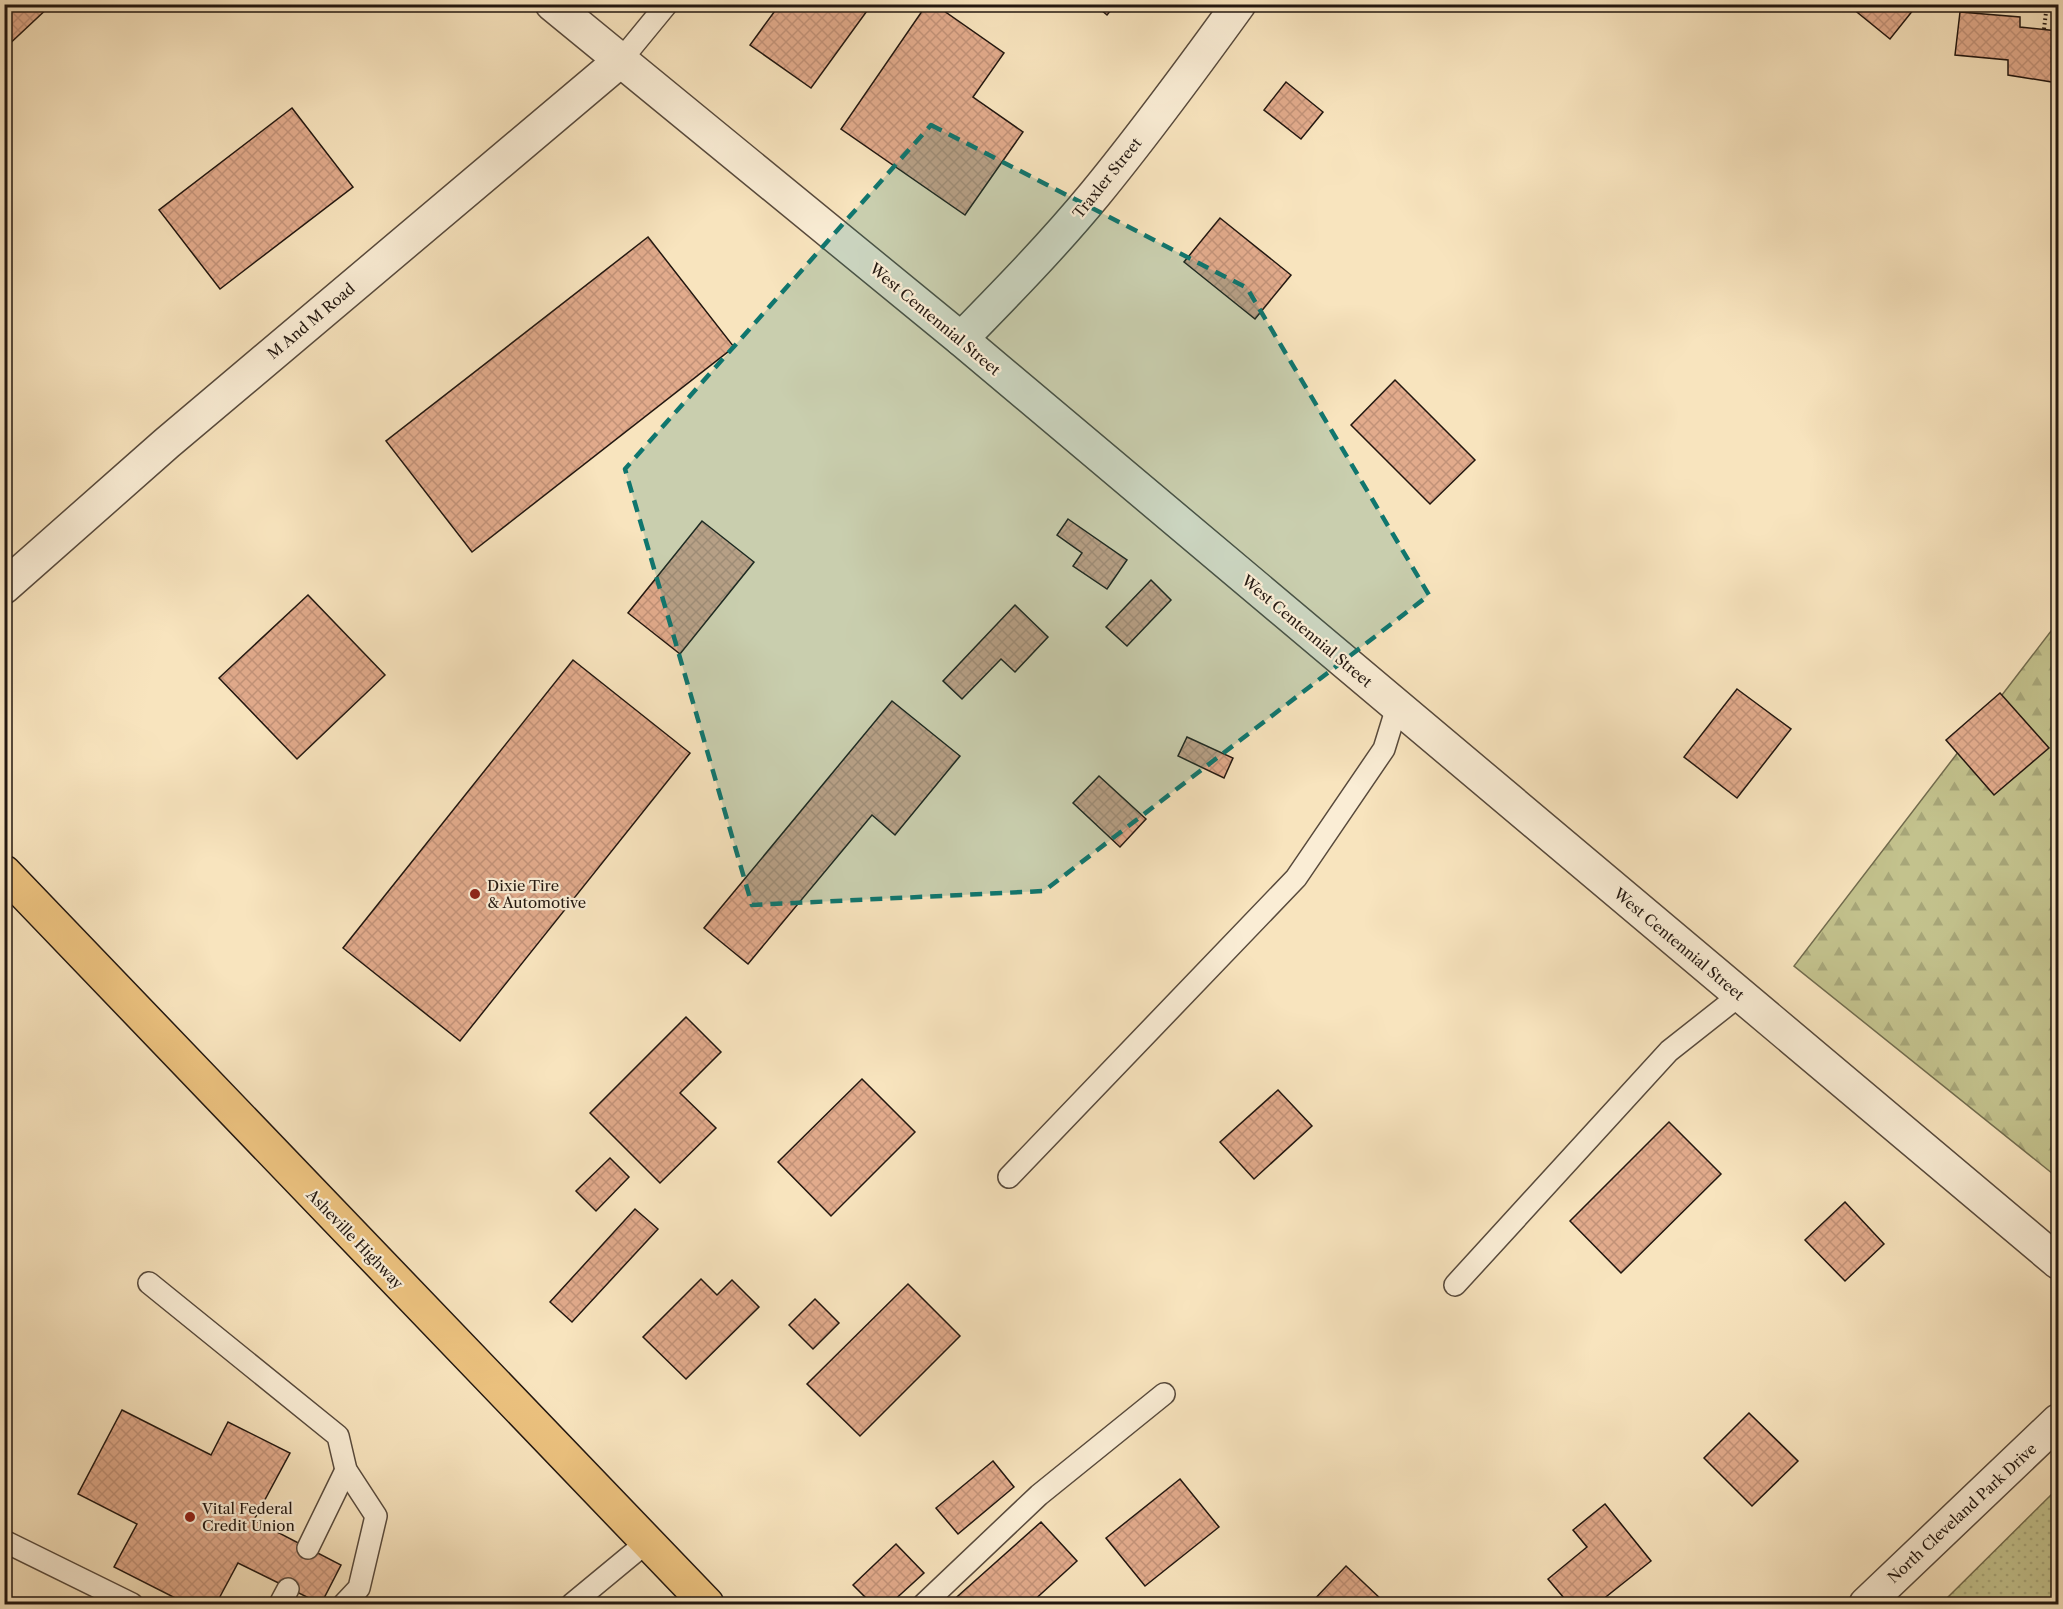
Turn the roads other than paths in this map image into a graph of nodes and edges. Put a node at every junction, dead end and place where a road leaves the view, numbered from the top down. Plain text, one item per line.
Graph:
1 (552, 4) edge
2 (667, 4) edge
3 (1239, 4) edge
4 (621, 60) junction
5 (961, 339) junction
6 (4, 587) edge
7 (1397, 707) junction
8 (4, 872) edge
9 (1740, 995) junction
10 (1009, 1177) dead end
11 (2058, 1263) edge
12 (149, 1283) dead end
13 (1455, 1285) dead end
14 (1164, 1394) dead end
15 (2058, 1421) edge
16 (346, 1470) junction
17 (4, 1541) edge
18 (646, 1542) junction
19 (308, 1548) dead end
20 (132, 1605) edge
21 (344, 1605) edge
22 (572, 1605) edge
23 (706, 1605) edge
24 (924, 1605) edge
25 (1866, 1605) edge

1 - 4 street, West Centennial Street
2 - 4 lane
3 - 5 street, Traxler Street
4 - 5 street, West Centennial Street
4 - 6 street, M And M Road
5 - 7 street, West Centennial Street
7 - 9 street, West Centennial Street
7 - 10 lane
8 - 18 main road, Asheville Highway
9 - 11 street, West Centennial Street
9 - 13 lane
12 - 16 lane
14 - 24 lane
15 - 25 street, North Cleveland Park Drive
16 - 19 lane
16 - 21 lane
17 - 20 lane
18 - 22 lane
18 - 23 main road, Asheville Highway

